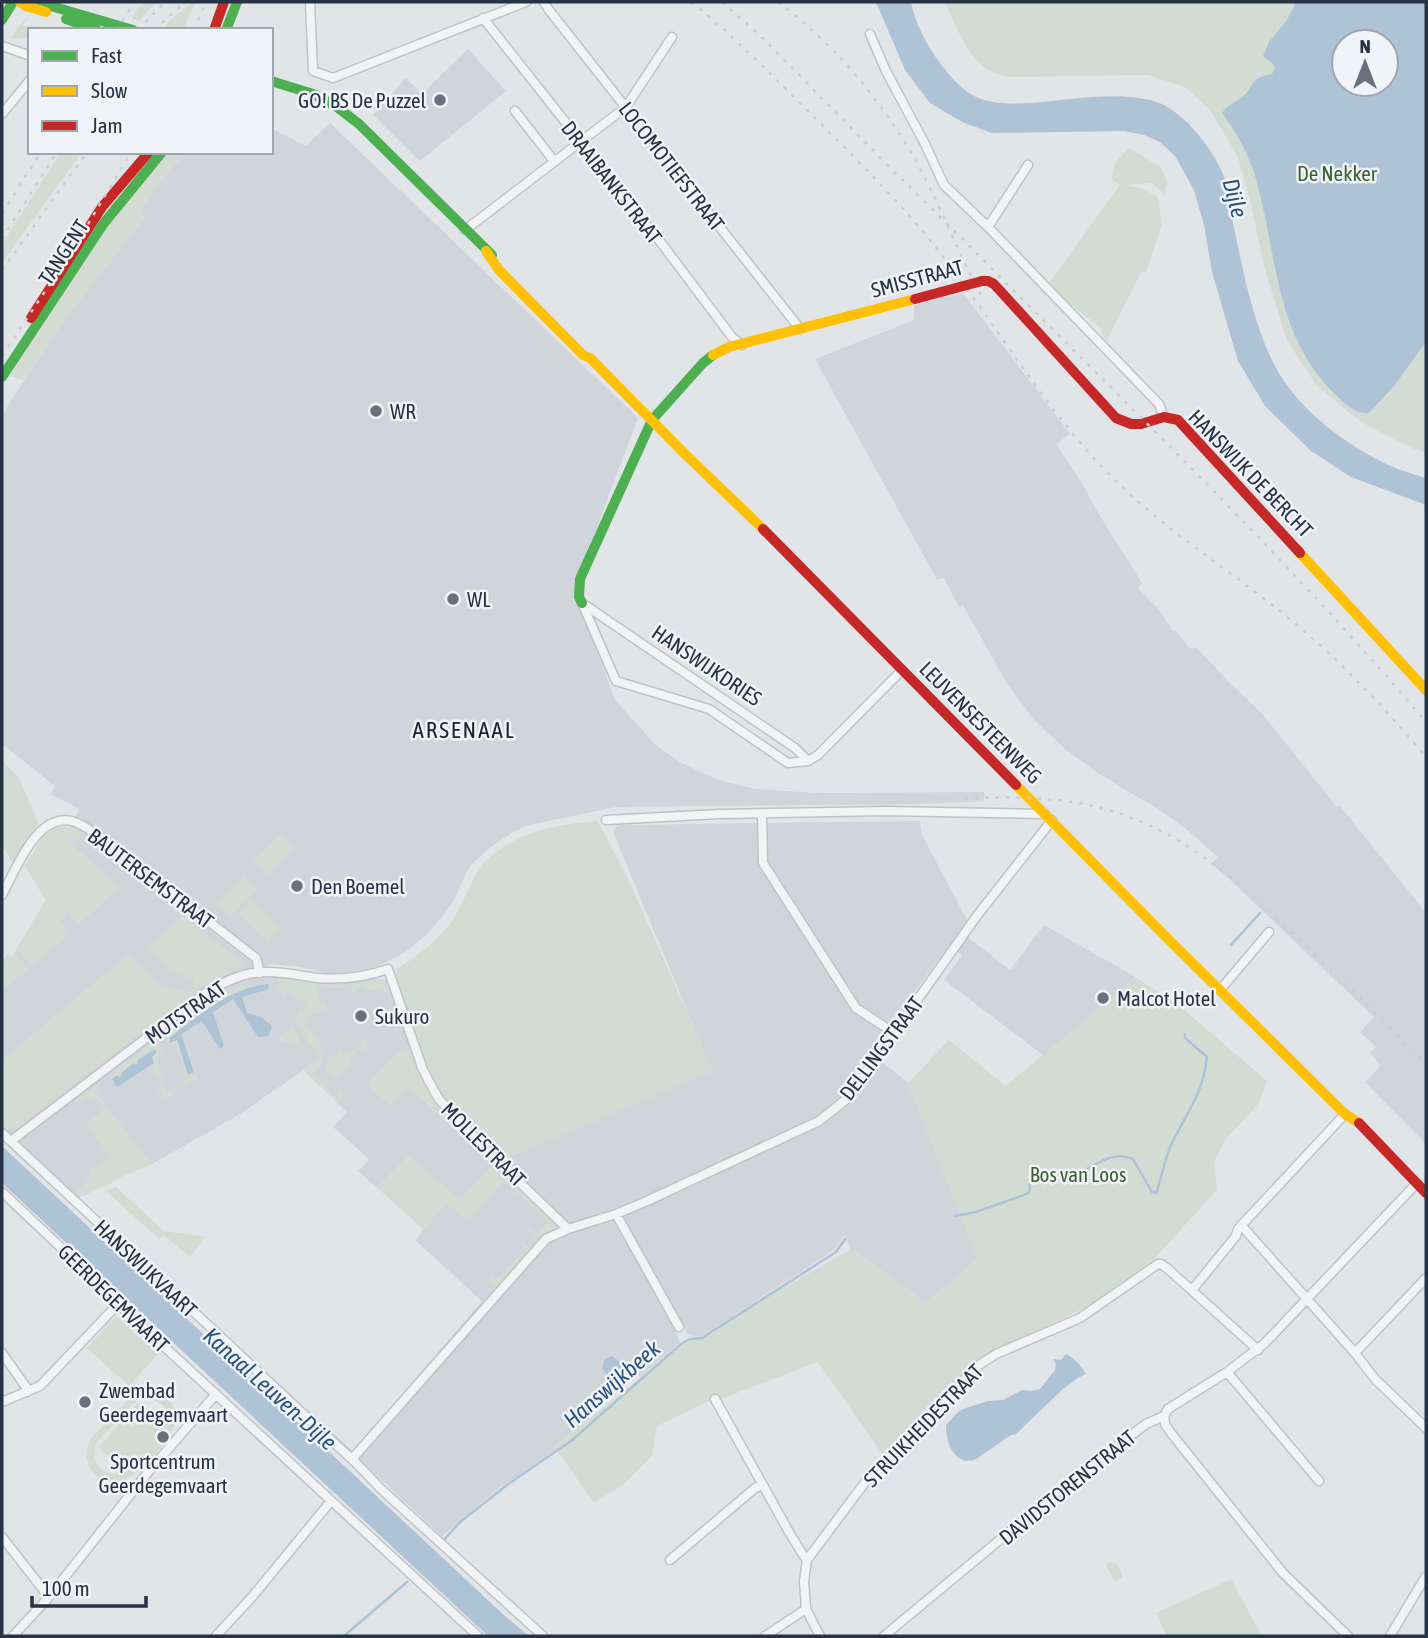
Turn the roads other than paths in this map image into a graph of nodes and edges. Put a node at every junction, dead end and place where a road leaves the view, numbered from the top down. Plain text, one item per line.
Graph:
1 (13, 2) edge
2 (20, 2) edge
3 (37, 2) edge
4 (57, 2) edge
5 (224, 2) edge
6 (237, 2) edge
7 (310, 2) edge
8 (526, 2) edge
9 (544, 2) edge
10 (74, 13) junction
11 (483, 18) junction
12 (2, 20) edge
13 (91, 28) edge
14 (126, 28) edge
15 (215, 28) edge
16 (226, 28) edge
17 (870, 34) dead end
18 (671, 37) dead end
19 (2, 46) edge
20 (27, 59) edge
21 (273, 75) edge
22 (273, 81) edge
23 (28, 82) edge
24 (626, 107) junction
25 (515, 111) dead end
26 (2, 114) edge
27 (359, 124) junction
28 (580, 141) junction
29 (147, 154) edge
30 (161, 154) edge
31 (554, 161) junction
32 (1028, 166) dead end
33 (988, 227) junction
34 (465, 230) junction
35 (800, 329) junction
36 (742, 345) junction
37 (2, 360) edge
38 (2, 377) edge
39 (1164, 417) junction
40 (652, 421) junction
41 (582, 603) junction
42 (902, 670) junction
43 (1426, 690) edge
44 (808, 761) junction
45 (762, 814) junction
46 (1049, 817) junction
47 (606, 820) dead end
48 (2, 895) edge
49 (1269, 932) dead end
50 (388, 970) joint
51 (260, 972) junction
52 (1220, 990) junction
53 (894, 1033) junction
54 (1345, 1114) junction
55 (2, 1133) edge
56 (12, 1141) junction
57 (1415, 1185) junction
58 (2, 1192) edge
59 (1426, 1193) edge
60 (1426, 1201) edge
61 (617, 1214) junction
62 (1241, 1225) junction
63 (568, 1229) junction
64 (1426, 1278) edge
65 (1192, 1290) junction
66 (1307, 1299) junction
67 (118, 1304) junction
68 (679, 1327) dead end
69 (1258, 1350) junction
70 (2, 1353) edge
71 (1355, 1353) junction
72 (1227, 1372) junction
73 (27, 1392) junction
74 (216, 1394) junction
75 (715, 1399) dead end
76 (2, 1402) edge
77 (1164, 1416) junction
78 (1426, 1428) edge
79 (352, 1459) junction
80 (1320, 1481) dead end
81 (762, 1484) junction
82 (331, 1501) junction
83 (2, 1536) edge
84 (670, 1560) dead end
85 (807, 1560) junction
86 (1426, 1576) edge
87 (49, 1597) junction
88 (806, 1609) junction
89 (16, 1633) edge
90 (27, 1636) edge
91 (216, 1636) edge
92 (478, 1636) edge
93 (542, 1636) edge
94 (765, 1636) edge
95 (820, 1636) edge
96 (884, 1636) edge
97 (1348, 1636) edge
98 (1390, 1636) edge

1 - 12 main road
2 - 13 main road
3 - 10 main road
4 - 10 main road
5 - 15 main road
6 - 16 main road
7 - 11 street
8 - 11 street
9 - 24 street, LOCOMOTIEFSTRAAT
10 - 14 main road
11 - 28 street, DRAAIBANKSTRAAT
17 - 33 street, HANSWIJK DE BERCHT
18 - 24 street
19 - 20 street
21 - 27 main road, LEUVENSESTEENWEG
22 - 27 main road, LEUVENSESTEENWEG
23 - 26 street
24 - 28 street
24 - 35 street, LOCOMOTIEFSTRAAT
25 - 31 street
27 - 34 main road, LEUVENSESTEENWEG
28 - 31 street
28 - 36 street, DRAAIBANKSTRAAT
29 - 37 main road, TANGENT
30 - 38 main road, TANGENT
31 - 34 street
32 - 33 street
33 - 39 street, HANSWIJK DE BERCHT
34 - 40 main road, LEUVENSESTEENWEG
35 - 36 main road, SMISSTRAAT
35 - 39 main road, SMISSTRAAT, bridge
36 - 40 main road, SMISSTRAAT
39 - 43 main road, HANSWIJK DE BERCHT
40 - 41 main road, HANSWIJKDRIES
40 - 42 main road, LEUVENSESTEENWEG
41 - 44 street, HANSWIJKDRIES
41 - 44 street, HANSWIJKDRIES
42 - 44 street
42 - 46 main road, LEUVENSESTEENWEG
45 - 46 street
45 - 47 street
45 - 53 street
46 - 52 main road, LEUVENSESTEENWEG
46 - 53 street, DELLINGSTRAAT
48 - 51 street, BAUTERSEMSTRAAT
49 - 52 street
50 - 51 street, MOTSTRAAT
50 - 63 street, MOLLESTRAAT
51 - 56 street, MOTSTRAAT
52 - 54 main road, LEUVENSESTEENWEG
53 - 61 street, DELLINGSTRAAT
54 - 57 main road, LEUVENSESTEENWEG
54 - 62 street
55 - 56 street, HANSWIJKVAART
56 - 79 street, HANSWIJKVAART
57 - 59 main road, LEUVENSESTEENWEG
57 - 60 main road, LEUVENSESTEENWEG
57 - 66 street, DAVIDSTORENSTRAAT
58 - 67 street, GEERDEGEMVAART
61 - 63 street, DELLINGSTRAAT
61 - 68 street
62 - 65 street
62 - 66 street
63 - 79 street, DELLINGSTRAAT
64 - 71 street
65 - 69 street
65 - 85 street, STRUIKHEIDESTRAAT
66 - 69 street, DAVIDSTORENSTRAAT
66 - 71 street
67 - 73 street
67 - 74 street, GEERDEGEMVAART
69 - 72 street, DAVIDSTORENSTRAAT
70 - 73 street
71 - 78 street
72 - 77 street, DAVIDSTORENSTRAAT
72 - 80 street
73 - 76 street
74 - 82 street, GEERDEGEMVAART
74 - 87 street
75 - 81 street
77 - 96 street, DAVIDSTORENSTRAAT
77 - 97 street
79 - 93 street, HANSWIJKVAART
81 - 84 street
81 - 85 street
82 - 91 street
82 - 92 street, GEERDEGEMVAART
83 - 87 street
85 - 88 street
86 - 98 street
87 - 89 street
88 - 94 street
88 - 95 street
89 - 90 street

